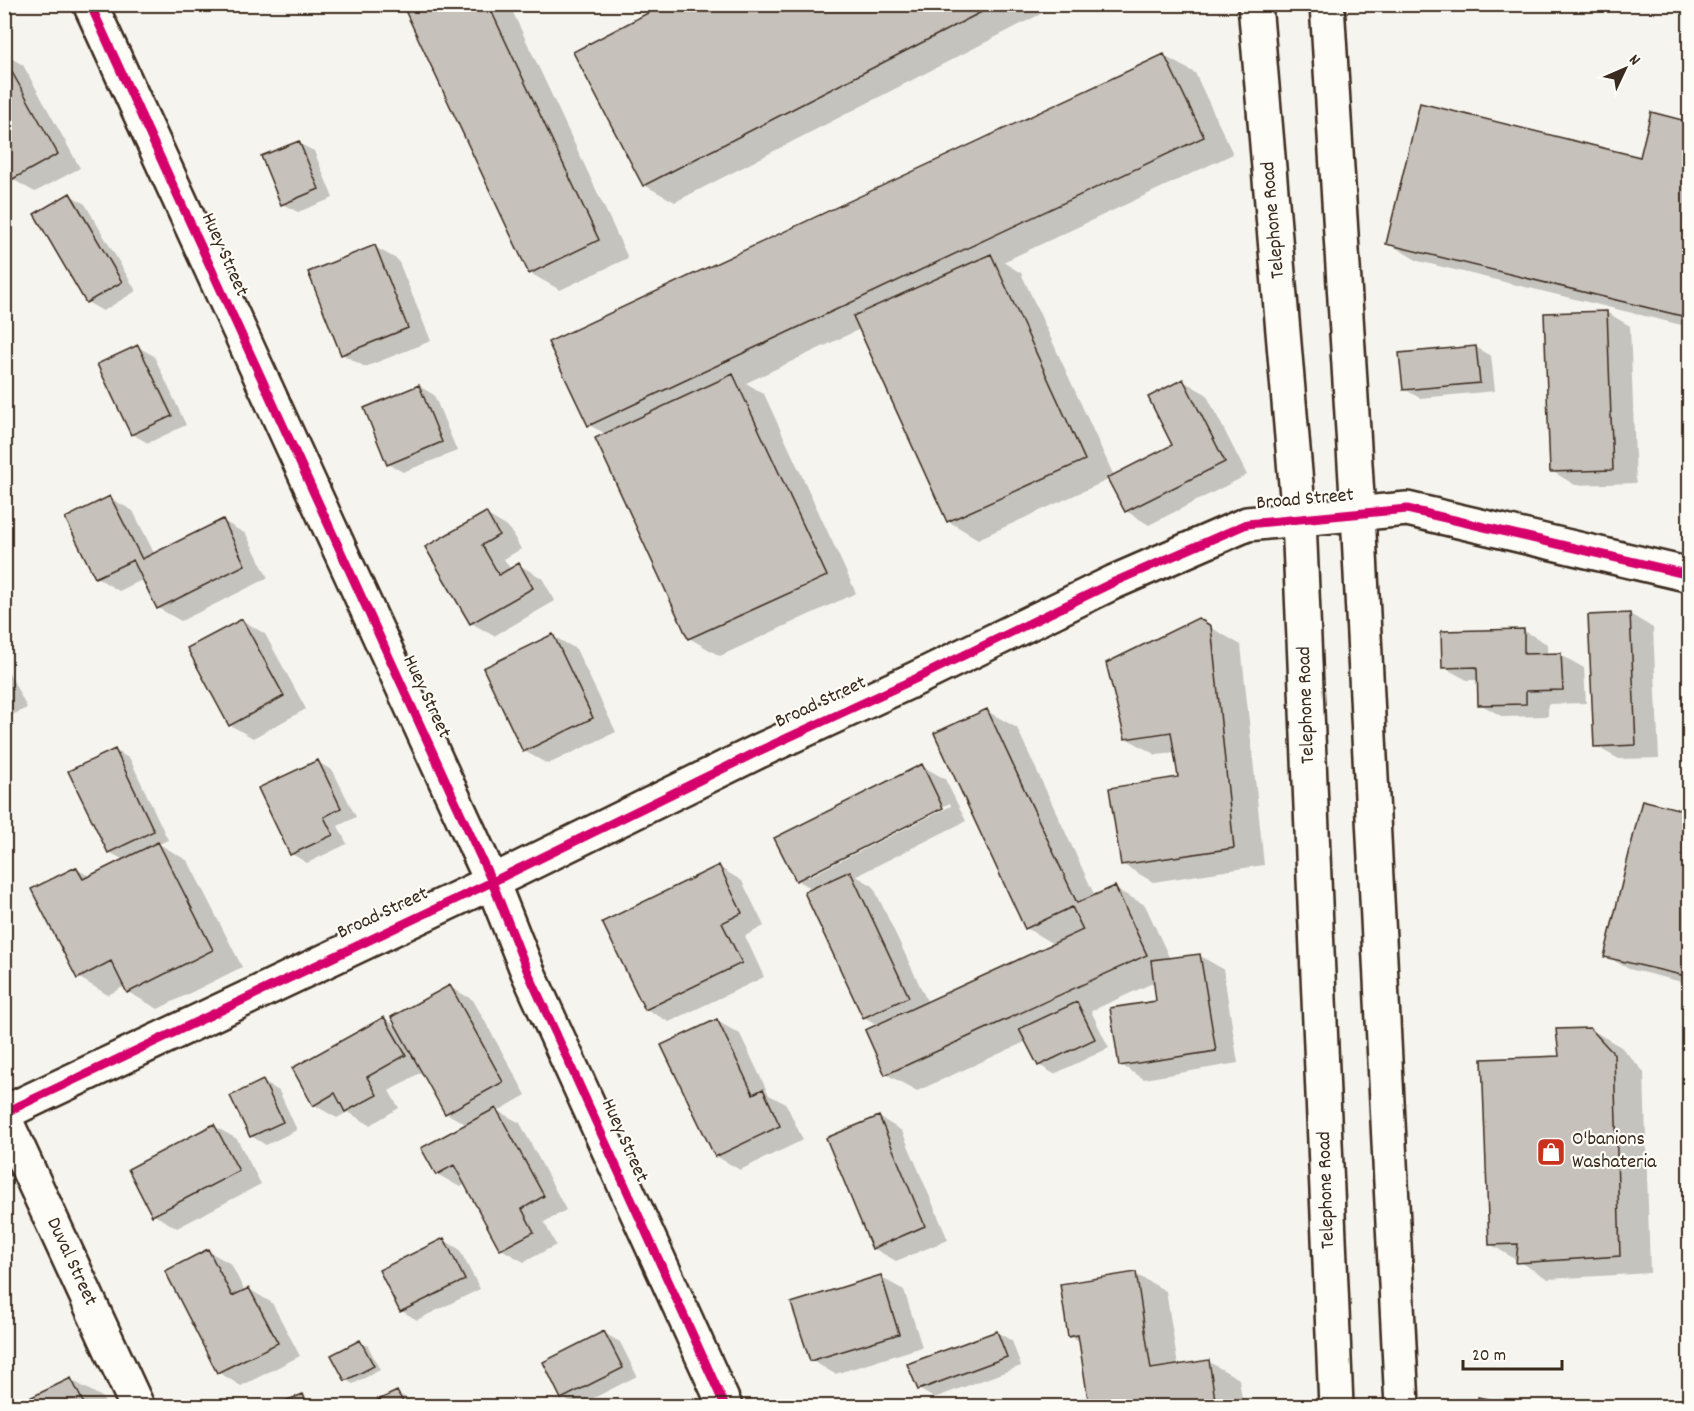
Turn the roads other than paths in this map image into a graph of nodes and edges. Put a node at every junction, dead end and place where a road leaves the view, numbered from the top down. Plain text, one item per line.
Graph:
1 (90, 4) edge
2 (1255, 4) edge
3 (1327, 4) edge
4 (1358, 513) junction
5 (1299, 519) junction
6 (1689, 575) edge
7 (492, 882) junction
8 (4, 1115) edge
9 (137, 1407) edge
10 (725, 1407) edge
11 (1336, 1407) edge
12 (1402, 1407) edge

1 - 7 street, Huey Street
2 - 5 street, Telephone Road
3 - 4 street
4 - 5 street, Broad Street
4 - 6 street, Broad Street
4 - 12 street
5 - 7 street, Broad Street
5 - 11 street, Telephone Road
7 - 8 street, Broad Street
7 - 10 street, Huey Street
8 - 9 street, Duval Street

